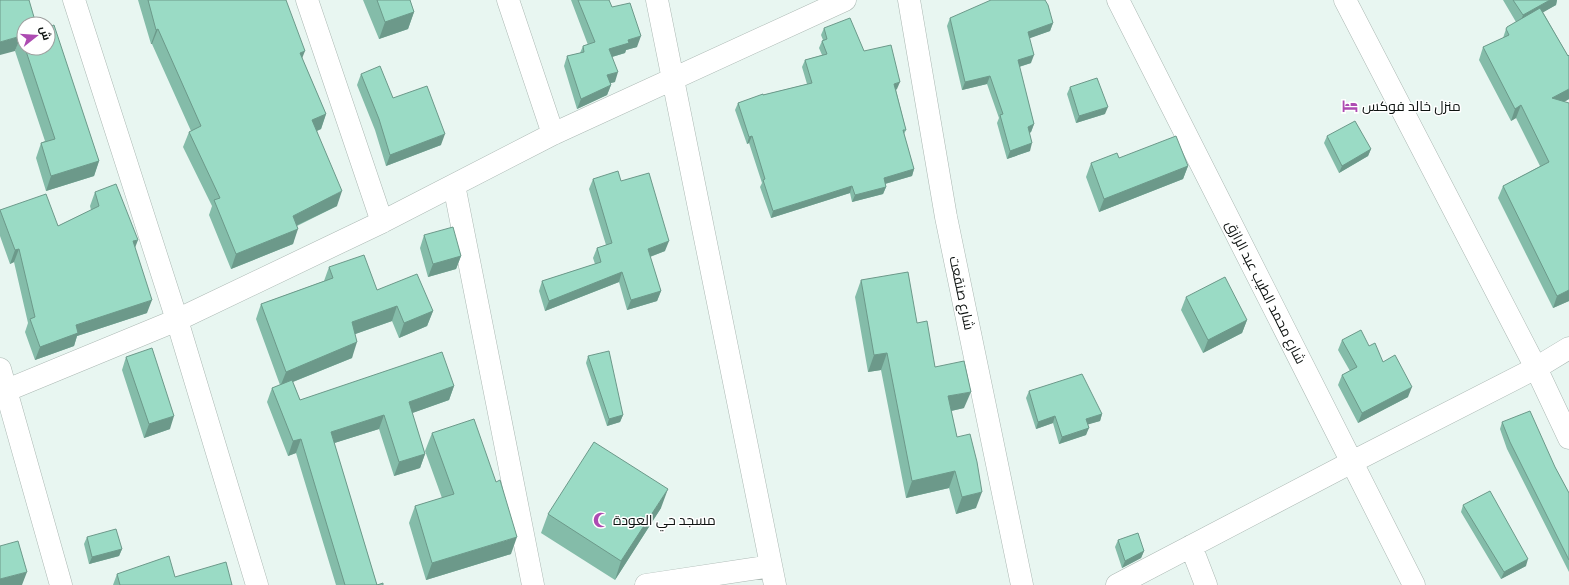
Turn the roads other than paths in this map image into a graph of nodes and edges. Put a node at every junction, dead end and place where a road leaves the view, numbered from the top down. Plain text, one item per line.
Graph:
1 (74, 0) edge
2 (307, 0) edge
3 (508, 0) edge
4 (657, 0) edge
5 (844, 0) edge
6 (908, 0) edge
7 (1118, 0) edge
8 (1345, 0) edge
9 (674, 77) junction
10 (552, 134) junction
11 (454, 184) junction
12 (382, 222) junction
13 (177, 320) junction
14 (1569, 348) edge
15 (1536, 368) junction
16 (0, 369) edge
17 (4, 391) edge
18 (1569, 438) edge
19 (1352, 462) junction
20 (1191, 546) junction
21 (773, 575) edge
22 (61, 585) edge
23 (256, 585) edge
24 (533, 585) edge
25 (646, 585) edge
26 (1022, 585) edge
27 (1117, 585) edge
28 (1206, 585) edge
29 (1414, 585) edge

1 - 13 street
2 - 12 street
3 - 10 street
4 - 9 street
5 - 9 street
6 - 26 street, شارع صنقعت
7 - 19 street, شارع محمد الطيب عبد الرازق
8 - 15 street
9 - 10 street
9 - 21 street
10 - 11 street
11 - 12 street
11 - 24 street
12 - 13 street
13 - 17 street
13 - 23 street
14 - 15 street
15 - 18 street
15 - 19 street
16 - 17 street
17 - 22 street
19 - 20 street
19 - 29 street, شارع محمد الطيب عبد الرازق
20 - 27 street
20 - 28 street
21 - 25 street

